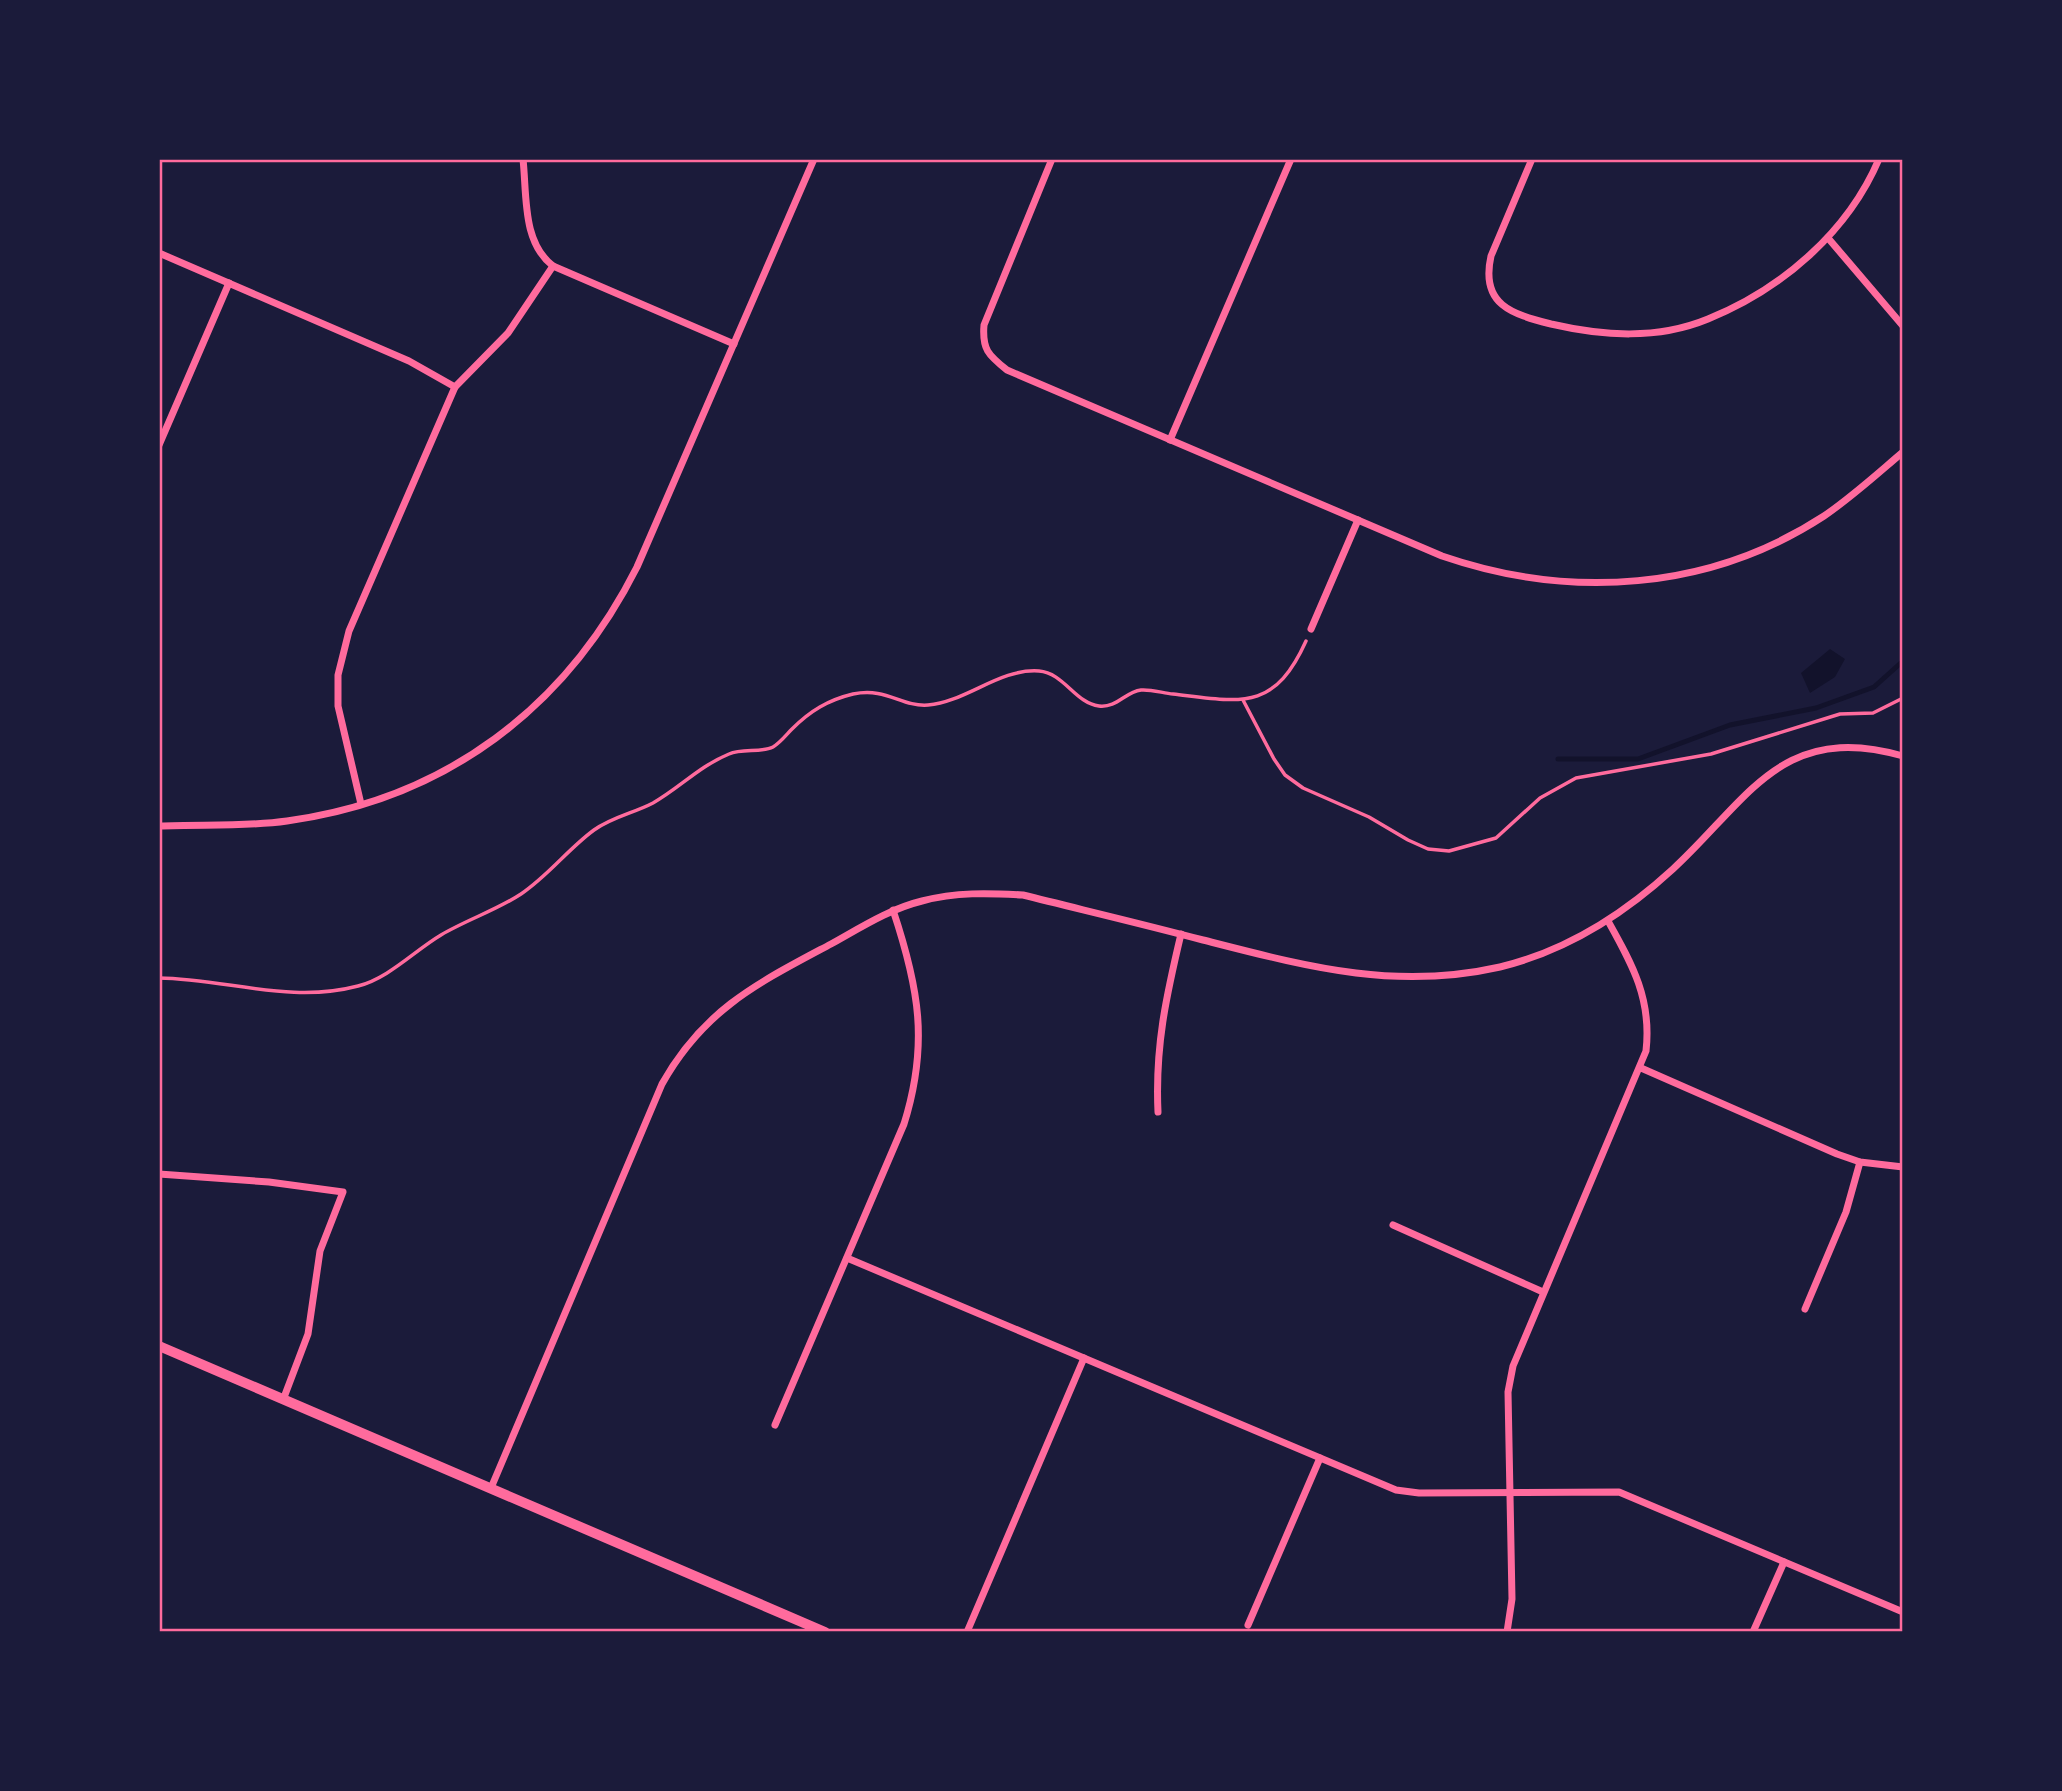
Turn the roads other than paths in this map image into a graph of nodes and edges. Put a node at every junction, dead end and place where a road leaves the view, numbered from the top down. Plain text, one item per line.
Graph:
1 (523, 159) edge
2 (814, 159) edge
3 (1052, 159) edge
4 (1292, 159) edge
5 (1532, 159) edge
6 (1879, 159) edge
7 (1828, 238) junction
8 (159, 253) edge
9 (553, 266) junction
10 (229, 283) junction
11 (1903, 326) edge
12 (734, 344) junction
13 (454, 387) junction
14 (1170, 440) junction
15 (159, 445) edge
16 (1903, 452) edge
17 (1357, 520) junction
18 (1311, 629) road end
19 (1903, 756) edge
20 (361, 804) junction
21 (159, 826) edge
22 (893, 910) junction
23 (1608, 921) junction
24 (1181, 934) junction
25 (1641, 1068) junction
26 (1158, 1112) dead end
27 (1860, 1162) junction
28 (1903, 1167) edge
29 (159, 1174) edge
30 (1393, 1225) dead end
31 (847, 1258) junction
32 (1543, 1292) junction
33 (1805, 1309) dead end
34 (159, 1346) edge
35 (1084, 1358) junction
36 (283, 1400) junction
37 (775, 1425) dead end
38 (1321, 1458) junction
39 (491, 1488) junction
40 (1510, 1492) junction
41 (1784, 1562) junction
42 (1903, 1612) edge
43 (1248, 1625) dead end
44 (825, 1632) edge
45 (967, 1632) edge
46 (1507, 1632) edge
47 (1753, 1632) edge

1 - 9 street
2 - 12 street
3 - 14 street
4 - 14 street
5 - 7 street
6 - 7 street
7 - 11 street
8 - 10 street
9 - 12 street
9 - 13 street
10 - 13 street
10 - 15 street
12 - 20 street
13 - 20 street
14 - 17 street
16 - 17 street
17 - 18 street
19 - 23 street
20 - 21 street
22 - 24 street
22 - 31 street
22 - 39 street
23 - 24 street
23 - 25 street
24 - 26 street
25 - 27 street
25 - 32 street
27 - 28 street
27 - 33 street
29 - 36 street
30 - 32 street
31 - 35 street
31 - 37 street
32 - 40 street
34 - 36 street
35 - 38 street
35 - 45 street
36 - 39 street
38 - 40 street
38 - 43 street
39 - 44 street
40 - 41 street
40 - 46 street
41 - 42 street
41 - 47 street

